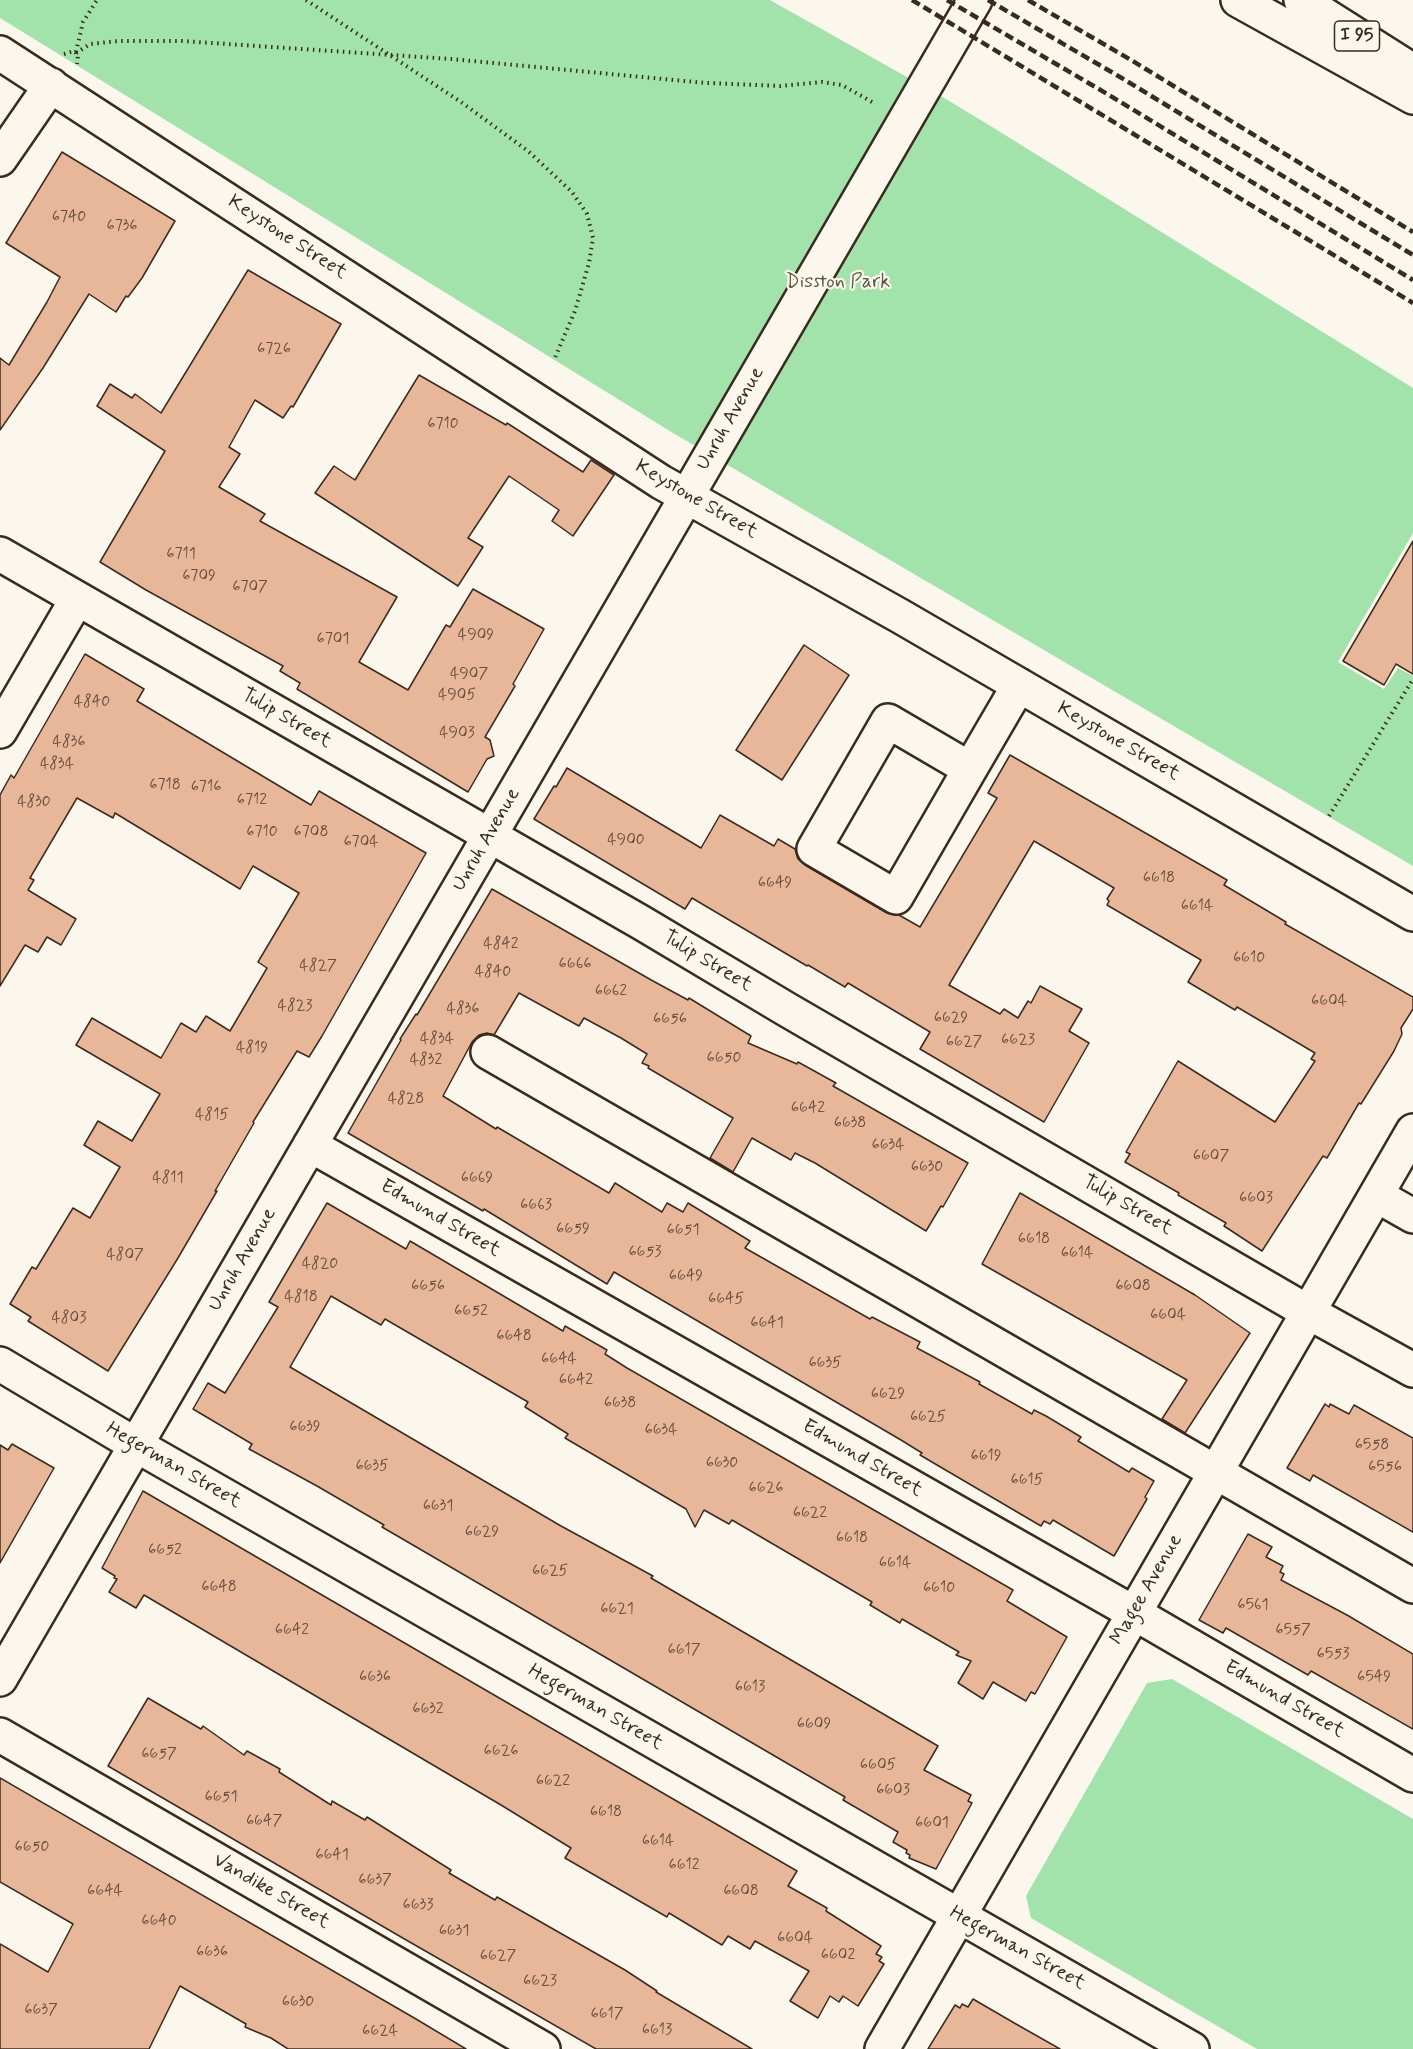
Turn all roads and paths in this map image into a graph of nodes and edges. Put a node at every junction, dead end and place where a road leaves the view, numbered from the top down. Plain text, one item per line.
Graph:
1 (97, 0) edge
2 (306, 0) edge
3 (975, 0) edge
4 (1238, 0) edge
5 (1301, 0) edge
6 (0, 53) edge
7 (76, 53) junction
8 (393, 56) junction
9 (77, 65) dead end
10 (56, 70) junction
11 (1413, 72) edge
12 (1413, 97) edge
13 (872, 102) dead end
14 (0, 159) edge
15 (554, 360) dead end
16 (687, 497) junction
17 (0, 554) edge
18 (77, 599) junction
19 (1413, 679) edge
20 (1020, 685) junction
21 (0, 731) edge
22 (970, 769) junction
23 (1329, 816) dead end
24 (489, 837) junction
25 (1413, 914) edge
26 (488, 1052) dead end
27 (1413, 1131) edge
28 (310, 1145) junction
29 (1376, 1195) junction
30 (1413, 1216) edge
31 (1308, 1312) junction
32 (0, 1364) edge
33 (1413, 1370) edge
34 (136, 1445) junction
35 (1216, 1471) junction
36 (1413, 1586) edge
37 (1134, 1613) junction
38 (0, 1679) edge
39 (0, 1735) edge
40 (1413, 1775) edge
41 (958, 1917) junction
42 (543, 2049) edge
43 (882, 2049) edge
44 (1192, 2049) edge

1 - 7 path
2 - 8 path
3 - 16 main road, Unruh Avenue
4 - 12 main road
5 - 11 main road, I 95
6 - 10 main road, Keystone Street
7 - 8 path
7 - 9 path
7 - 10 path
8 - 13 path
8 - 15 path
10 - 14 main road
10 - 16 main road, Keystone Street
16 - 20 main road, Keystone Street
16 - 24 main road, Unruh Avenue
17 - 18 main road, Tulip Street
18 - 21 main road
18 - 24 main road, Tulip Street
19 - 23 path
20 - 22 main road
20 - 25 main road, Keystone Street
22 - 22 main road
24 - 28 main road, Unruh Avenue
24 - 31 main road, Tulip Street
26 - 35 main road
27 - 29 main road, Magee Avenue
28 - 34 main road, Unruh Avenue
28 - 37 main road, Edmund Street
29 - 30 main road
29 - 31 main road, Magee Avenue
31 - 33 main road, Tulip Street
31 - 35 main road, Magee Avenue
32 - 34 main road, Hegerman Street
34 - 38 main road, Unruh Avenue
34 - 41 main road, Hegerman Street
35 - 36 main road
35 - 37 main road, Magee Avenue
37 - 40 main road, Edmund Street
37 - 41 main road, Magee Avenue
39 - 42 main road, Vandike Street
41 - 43 main road, Magee Avenue
41 - 44 main road, Hegerman Street

